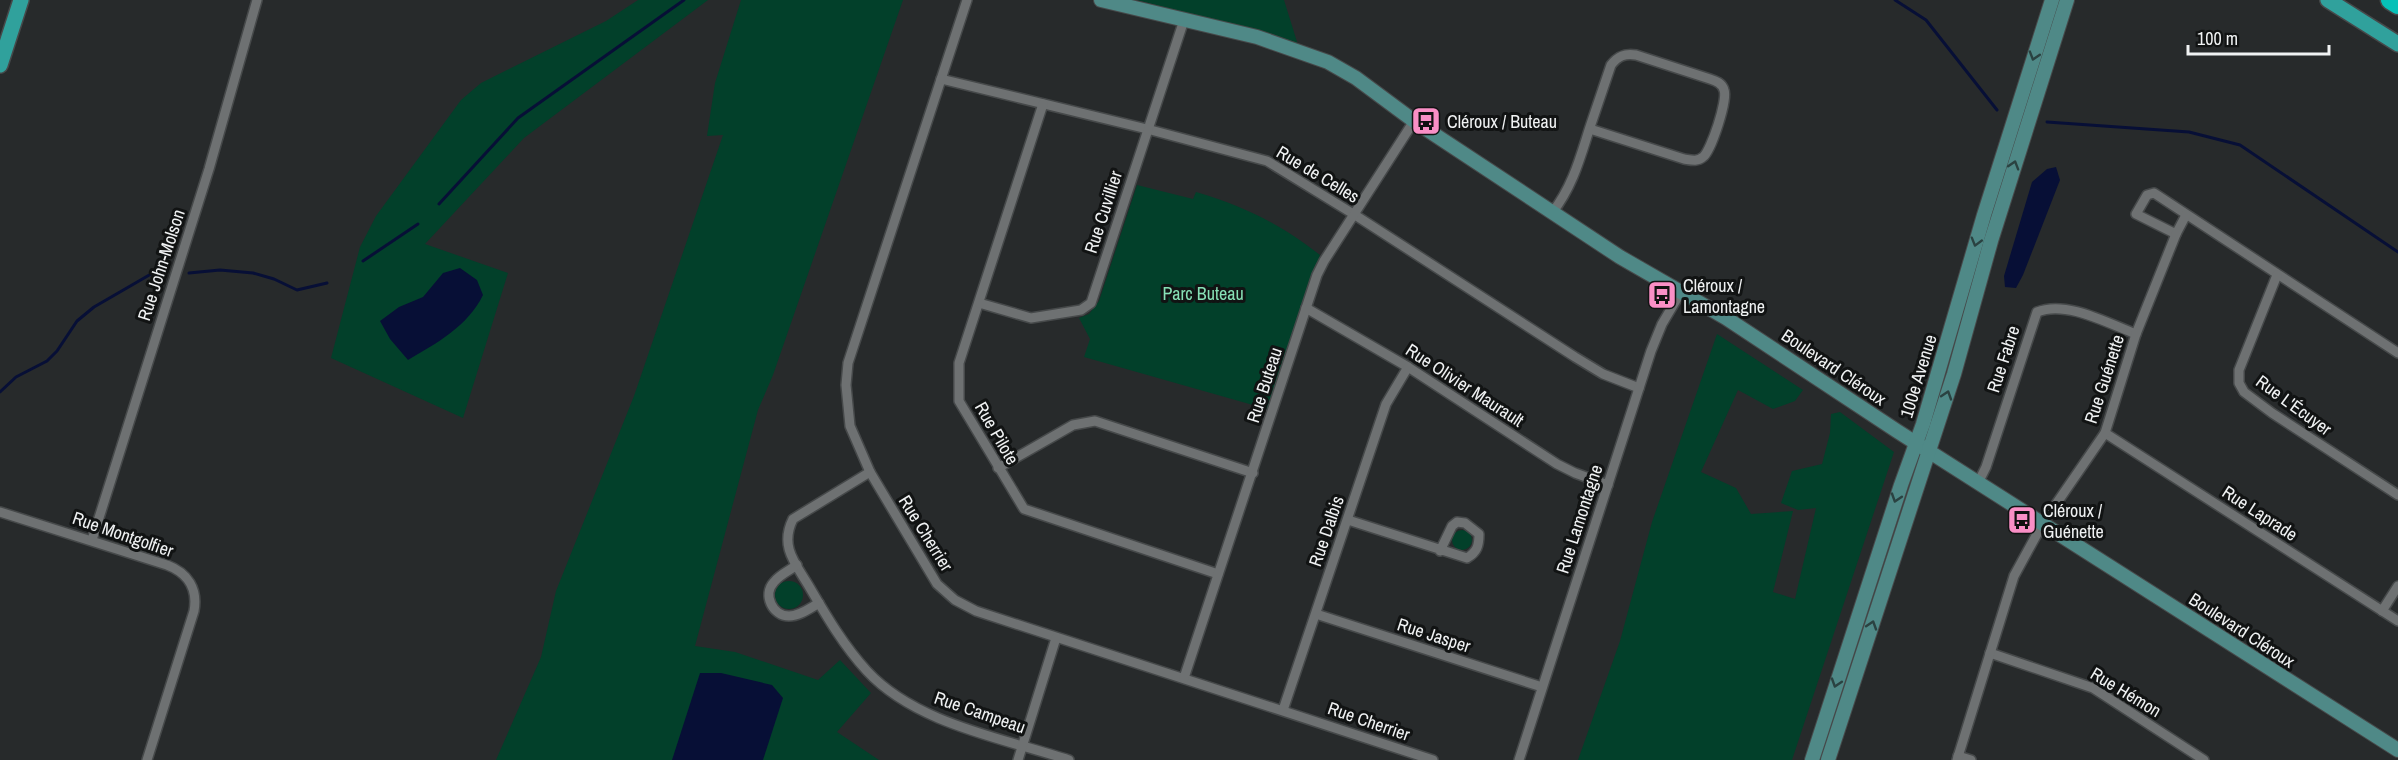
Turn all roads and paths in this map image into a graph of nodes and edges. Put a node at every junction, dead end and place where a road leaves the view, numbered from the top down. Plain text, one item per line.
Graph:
1 (21, 0) edge
2 (257, 0) edge
3 (967, 0) edge
4 (1101, 0) edge
5 (2052, 0) edge
6 (2067, 0) edge
7 (2328, 0) edge
8 (2390, 0) edge
9 (2398, 5) edge
10 (1184, 20) junction
11 (2398, 44) edge
12 (0, 65) edge
13 (941, 79) junction
14 (1043, 104) junction
15 (1414, 121) junction
16 (1148, 129) junction
17 (1590, 129) junction
18 (1552, 213) junction
19 (1355, 215) junction
20 (2186, 215) junction
21 (2176, 234) junction
22 (2277, 275) junction
23 (1681, 292) junction
24 (979, 303) junction
25 (1306, 308) junction
26 (2136, 334) junction
27 (2398, 353) edge
28 (1408, 367) junction
29 (1639, 388) junction
30 (2105, 433) junction
31 (1916, 442) junction
32 (1929, 451) junction
33 (998, 468) junction
34 (870, 472) junction
35 (1253, 473) junction
36 (1979, 482) junction
37 (1608, 485) junction
38 (2398, 495) edge
39 (0, 512) edge
40 (1348, 520) junction
41 (2043, 523) junction
42 (92, 540) junction
43 (1440, 551) junction
44 (797, 565) junction
45 (1218, 574) junction
46 (2398, 586) edge
47 (819, 603) junction
48 (2382, 611) junction
49 (1316, 614) junction
50 (2398, 621) edge
51 (1056, 638) junction
52 (1990, 653) junction
53 (1184, 678) junction
54 (1542, 687) junction
55 (1283, 710) junction
56 (1023, 744) junction
57 (2398, 750) edge
58 (1958, 758) edge
59 (147, 760) edge
60 (1018, 760) edge
61 (1069, 760) edge
62 (1433, 760) edge
63 (1519, 760) edge
64 (1812, 760) edge
65 (1828, 760) edge
66 (1971, 760) edge
67 (2204, 760) edge

1 - 12 main road
2 - 42 street, Rue John-Molson
3 - 13 street, Rue Cherrier
4 - 10 street, Boulevard Cléroux
5 -> 31 street, 100e Avenue
32 -> 6 street, 100e Avenue
7 - 11 main road
8 - 9 highway
10 - 15 street, Boulevard Cléroux
10 - 16 street, Rue Cuvillier
13 - 14 street, Rue de Celles
13 - 34 street, Rue Cherrier
14 - 16 street, Rue de Celles
14 - 24 street, Rue Pilote
15 - 18 street, Boulevard Cléroux
15 - 19 street, Rue Buteau
16 - 19 street, Rue de Celles
16 - 24 street, Rue Cuvillier
17 - 17 street
17 - 18 street
18 - 23 street, Boulevard Cléroux
19 - 25 street, Rue Buteau
19 - 29 street, Rue de Celles
20 - 21 street, Rue Guénette
20 - 21 street
20 - 22 street
21 - 26 street, Rue Guénette
22 - 27 street
22 - 38 street, Rue L'Écuyer
23 - 29 street, Rue Lamontagne
23 - 31 street, Boulevard Cléroux
24 - 33 street, Rue Pilote
25 - 28 street, Rue Olivier Maurault
25 - 35 street, Rue Buteau
26 - 30 street, Rue Guénette
26 - 36 street, Rue Fabre
28 - 37 street, Rue Olivier Maurault
28 - 40 street, Rue Dalbis
29 - 37 street, Rue Lamontagne
30 - 41 street, Rue Guénette
30 - 48 street, Rue Laprade
31 - 32 street, Boulevard Cléroux
31 -> 64 street, 100e Avenue
32 - 36 street, Boulevard Cléroux
65 -> 32 street, 100e Avenue
33 - 35 street
33 - 45 street, Rue Pilote
34 - 44 street, Rue Campeau
34 - 51 street, Rue Cherrier
35 - 45 street, Rue Buteau
36 - 41 street, Boulevard Cléroux
37 - 54 street, Rue Lamontagne
39 - 42 street, Rue Montgolfier
40 - 43 street
40 - 49 street, Rue Dalbis
41 - 52 street, Rue Guénette
41 - 57 street, Boulevard Cléroux
42 - 59 street, Rue Montgolfier
43 - 43 street
44 - 47 street, Rue Campeau
44 - 47 street
45 - 53 street, Rue Buteau
46 - 48 street
47 - 56 street, Rue Campeau
48 - 50 street, Rue Laprade
49 - 54 street, Rue Jasper
49 - 55 street, Rue Dalbis
51 - 53 street, Rue Cherrier
51 - 56 street
52 - 58 street, Rue Guénette
52 - 67 street, Rue Hémon
53 - 55 street, Rue Cherrier
54 - 63 street, Rue Lamontagne
55 - 62 street, Rue Cherrier
56 - 60 street
56 - 61 street, Rue Campeau
58 - 66 street

